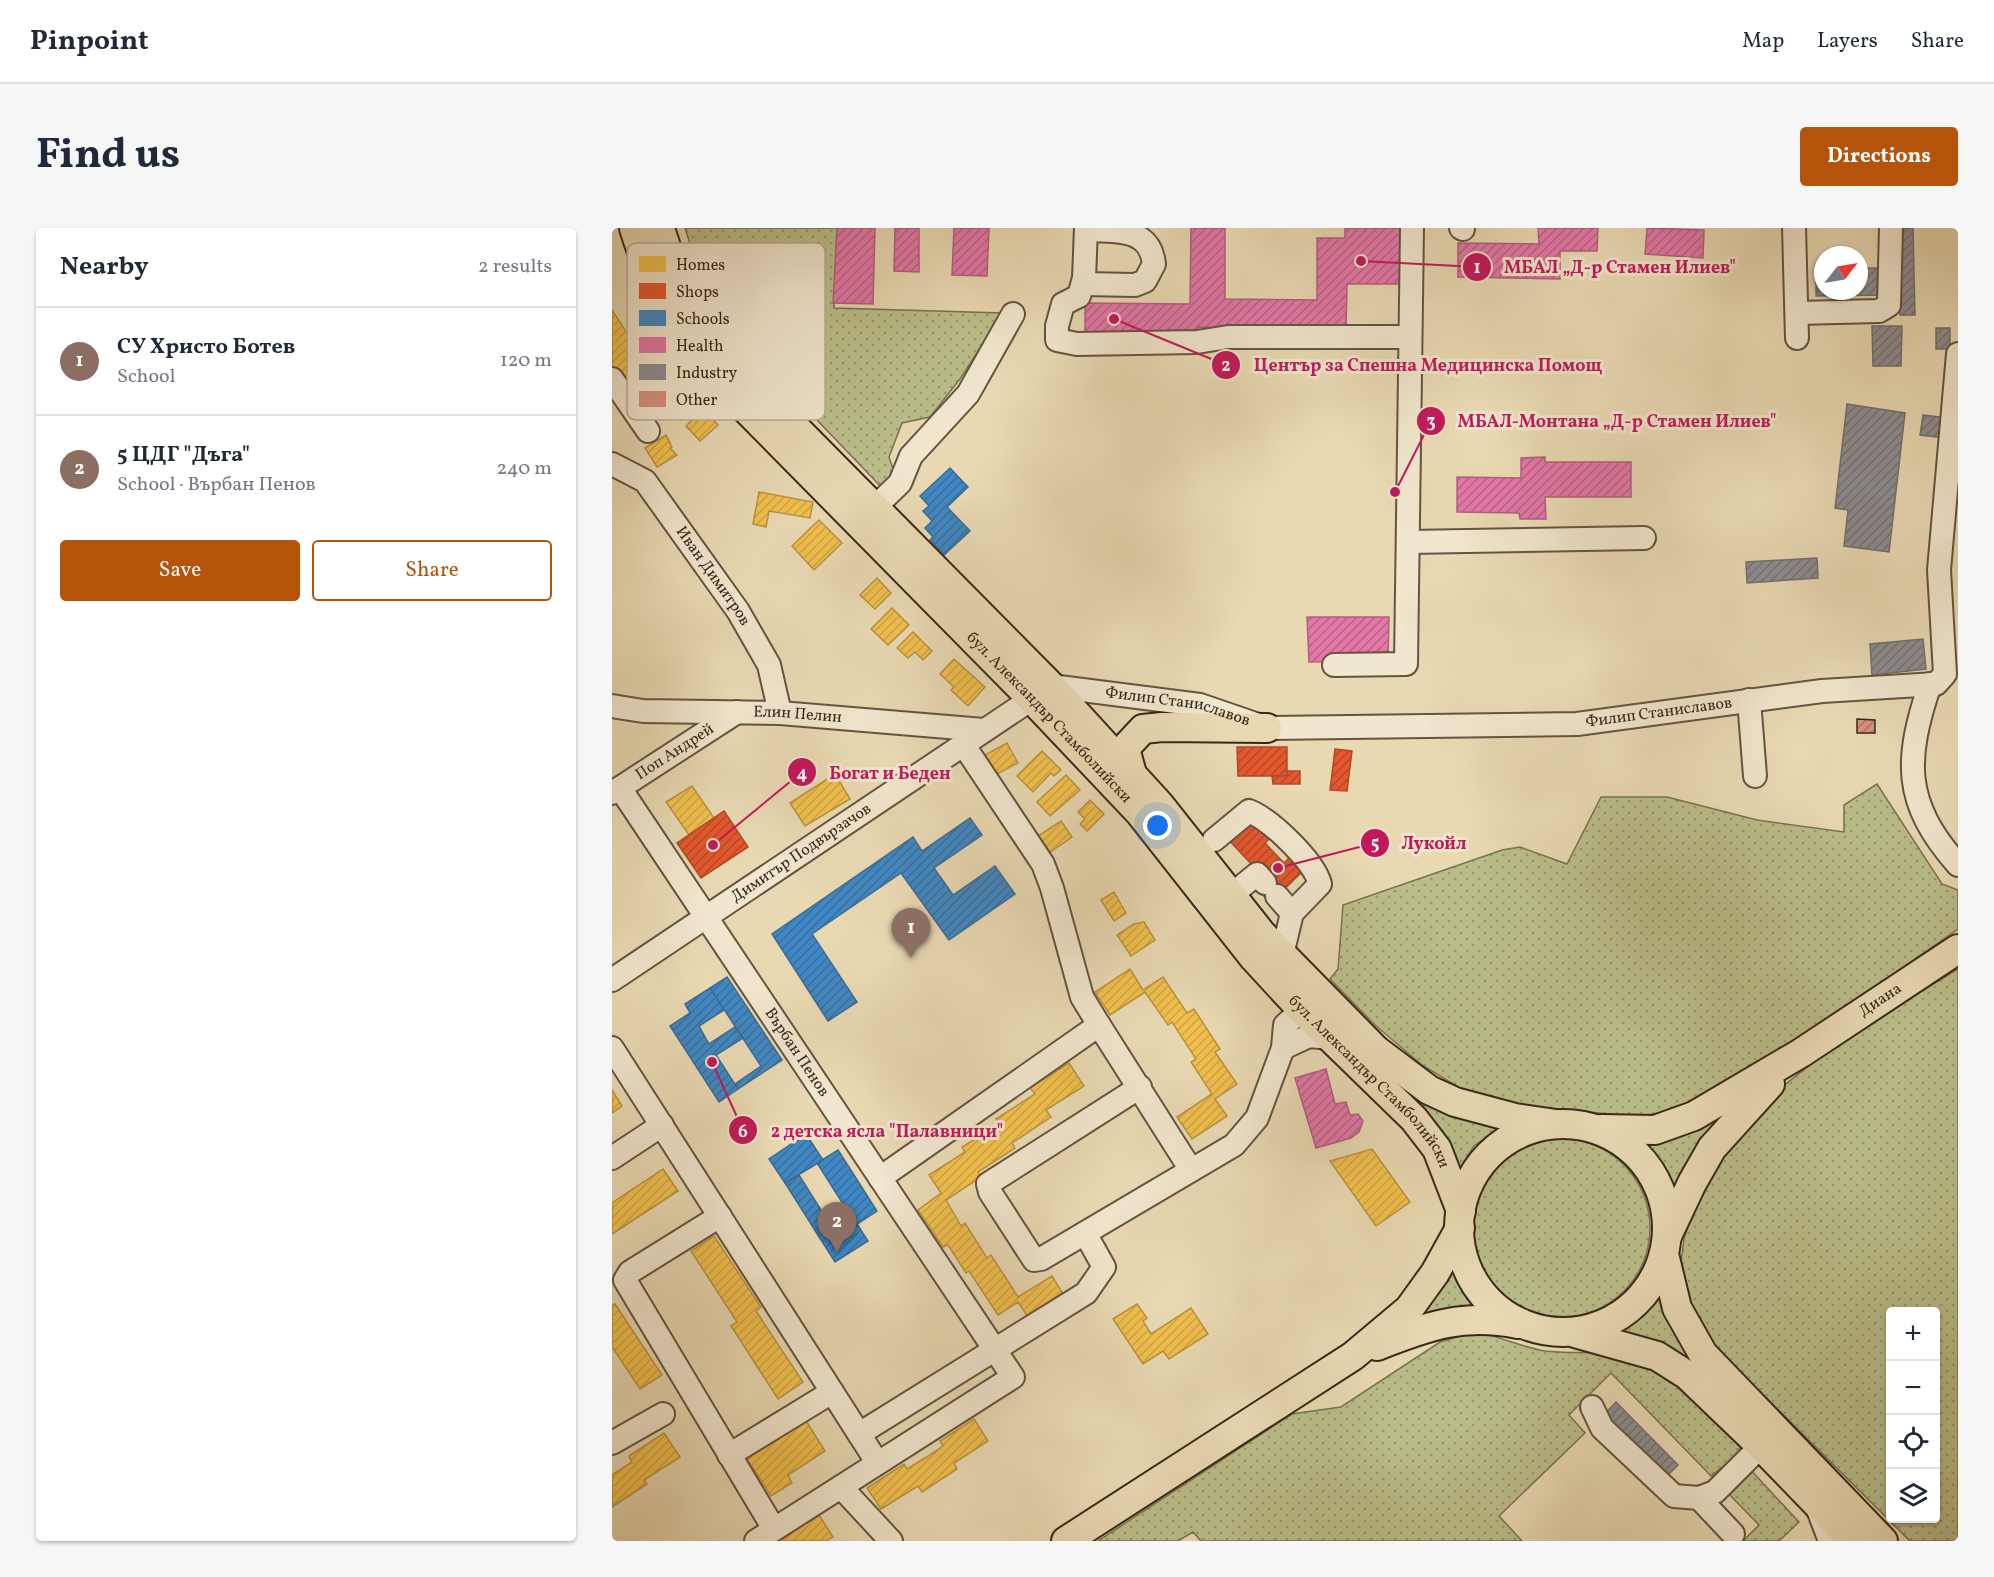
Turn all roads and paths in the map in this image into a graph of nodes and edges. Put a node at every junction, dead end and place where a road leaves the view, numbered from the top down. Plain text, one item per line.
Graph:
1 (634, 228) edge
2 (660, 228) edge
3 (1412, 228) edge
4 (1794, 228) edge
5 (1891, 228) edge
6 (1086, 229) edge
7 (639, 243) edge
8 (666, 243) edge
9 (1083, 284) junction
10 (1797, 313) junction
11 (1013, 314) dead end
12 (1410, 337) junction
13 (1797, 339) dead end
14 (1958, 354) edge
15 (612, 379) edge
16 (627, 401) edge
17 (640, 420) edge
18 (758, 420) edge
19 (788, 420) edge
20 (648, 431) dead end
21 (612, 464) edge
22 (874, 508) junction
23 (1644, 538) dead end
24 (1408, 542) junction
25 (1334, 665) dead end
26 (1930, 684) junction
27 (1041, 692) junction
28 (1749, 700) junction
29 (612, 706) edge
30 (737, 712) junction
31 (780, 713) junction
32 (1267, 728) junction
33 (984, 730) junction
34 (963, 744) junction
35 (1132, 774) junction
36 (1755, 776) dead end
37 (616, 790) edge
38 (1214, 840) dead end
39 (1958, 865) edge
40 (1221, 904) junction
41 (1292, 913) junction
42 (707, 917) junction
43 (1958, 949) edge
44 (1282, 955) junction
45 (612, 980) edge
46 (1302, 1010) junction
47 (1099, 1025) junction
48 (1330, 1038) junction
49 (612, 1048) edge
50 (1283, 1048) junction
51 (1376, 1050) junction
52 (1801, 1053) junction
53 (1140, 1087) junction
54 (1556, 1124) junction
55 (662, 1125) junction
56 (1594, 1129) junction
57 (612, 1158) edge
58 (1191, 1170) junction
59 (880, 1178) junction
60 (720, 1216) junction
61 (1460, 1219) junction
62 (1085, 1233) junction
63 (1665, 1246) junction
64 (1532, 1326) junction
65 (1567, 1332) junction
66 (995, 1350) junction
67 (1353, 1356) junction
68 (832, 1392) junction
69 (1592, 1407) dead end
70 (663, 1414) dead end
71 (859, 1434) junction
72 (612, 1443) edge
73 (1761, 1446) junction
74 (729, 1455) junction
75 (877, 1462) junction
76 (841, 1487) junction
77 (1699, 1498) junction
78 (1815, 1503) junction
79 (1733, 1534) dead end
80 (765, 1535) edge
81 (891, 1541) edge
82 (1066, 1541) edge
83 (1830, 1541) edge
84 (1852, 1541) edge
85 (1883, 1541) edge

1 - 7 main road, бул. Александър Стамболийски
2 - 8 main road, бул. Александър Стамболийски
3 - 12 street
4 - 10 street
5 - 10 street
6 - 9 street
6 - 9 street
9 - 12 street
10 - 13 street
11 - 22 street
12 - 24 street
14 - 26 street
15 - 16 street
17 - 20 street
18 - 27 main road, бул. Александър Стамболийски
19 - 22 main road, бул. Александър Стамболийски
21 - 31 street, Иван Димитров
22 - 27 main road, бул. Александър Стамболийски
23 - 24 street
24 - 25 street
26 - 28 street, Филип Станиславов
26 - 39 street
27 - 32 street, Филип Станиславов
27 - 33 street, Димитър Подвързачов
27 - 35 main road, бул. Александър Стамболийски
27 - 40 main road, бул. Александър Стамболийски
28 - 32 street, Филип Станиславов
28 - 36 street
29 - 30 street, Елин Пелин
30 - 31 street, Елин Пелин
30 - 37 street, Поп Андрей
31 - 33 street, Елин Пелин
32 - 35 main road
33 - 34 street, Димитър Подвързачов
34 - 42 street, Димитър Подвързачов
34 - 47 street
35 - 40 main road, бул. Александър Стамболийски
37 - 42 street, Върбан Пенов
38 - 41 street
40 - 41 street
40 - 44 main road, бул. Александър Стамболийски
40 - 46 main road, бул. Александър Стамболийски
41 - 44 street
42 - 45 street, Димитър Подвързачов
42 - 59 street, Върбан Пенов
43 - 52 main road, Диана
44 - 51 main road, бул. Александър Стамболийски
46 - 48 main road, бул. Александър Стамболийски
46 - 50 street
46 - 51 main road
47 - 53 street
47 - 59 street
48 - 50 street
48 - 61 main road, бул. Александър Стамболийски
49 - 55 street
50 - 58 street
51 - 54 main road, бул. Александър Стамболийски
52 - 56 main road
52 - 63 main road
53 - 58 street
53 - 62 street
54 - 56 main road
54 - 61 main road
55 - 57 street
55 - 60 street
56 - 63 main road
58 - 62 street
59 - 66 street, Върбан Пенов
60 - 68 street
60 - 74 street
61 - 64 main road
61 - 67 main road
62 - 66 street
63 - 65 main road
63 - 85 main road
64 - 65 main road
64 - 67 main road
65 - 73 main road
66 - 71 street
66 - 75 street, Върбан Пенов
67 - 82 main road
68 - 71 street
68 - 74 street
69 - 77 street
70 - 72 street
71 - 75 street
73 - 77 street
73 - 78 main road
74 - 80 street
75 - 76 street
76 - 80 street
76 - 81 street
77 - 79 street
78 - 83 street
78 - 84 main road

